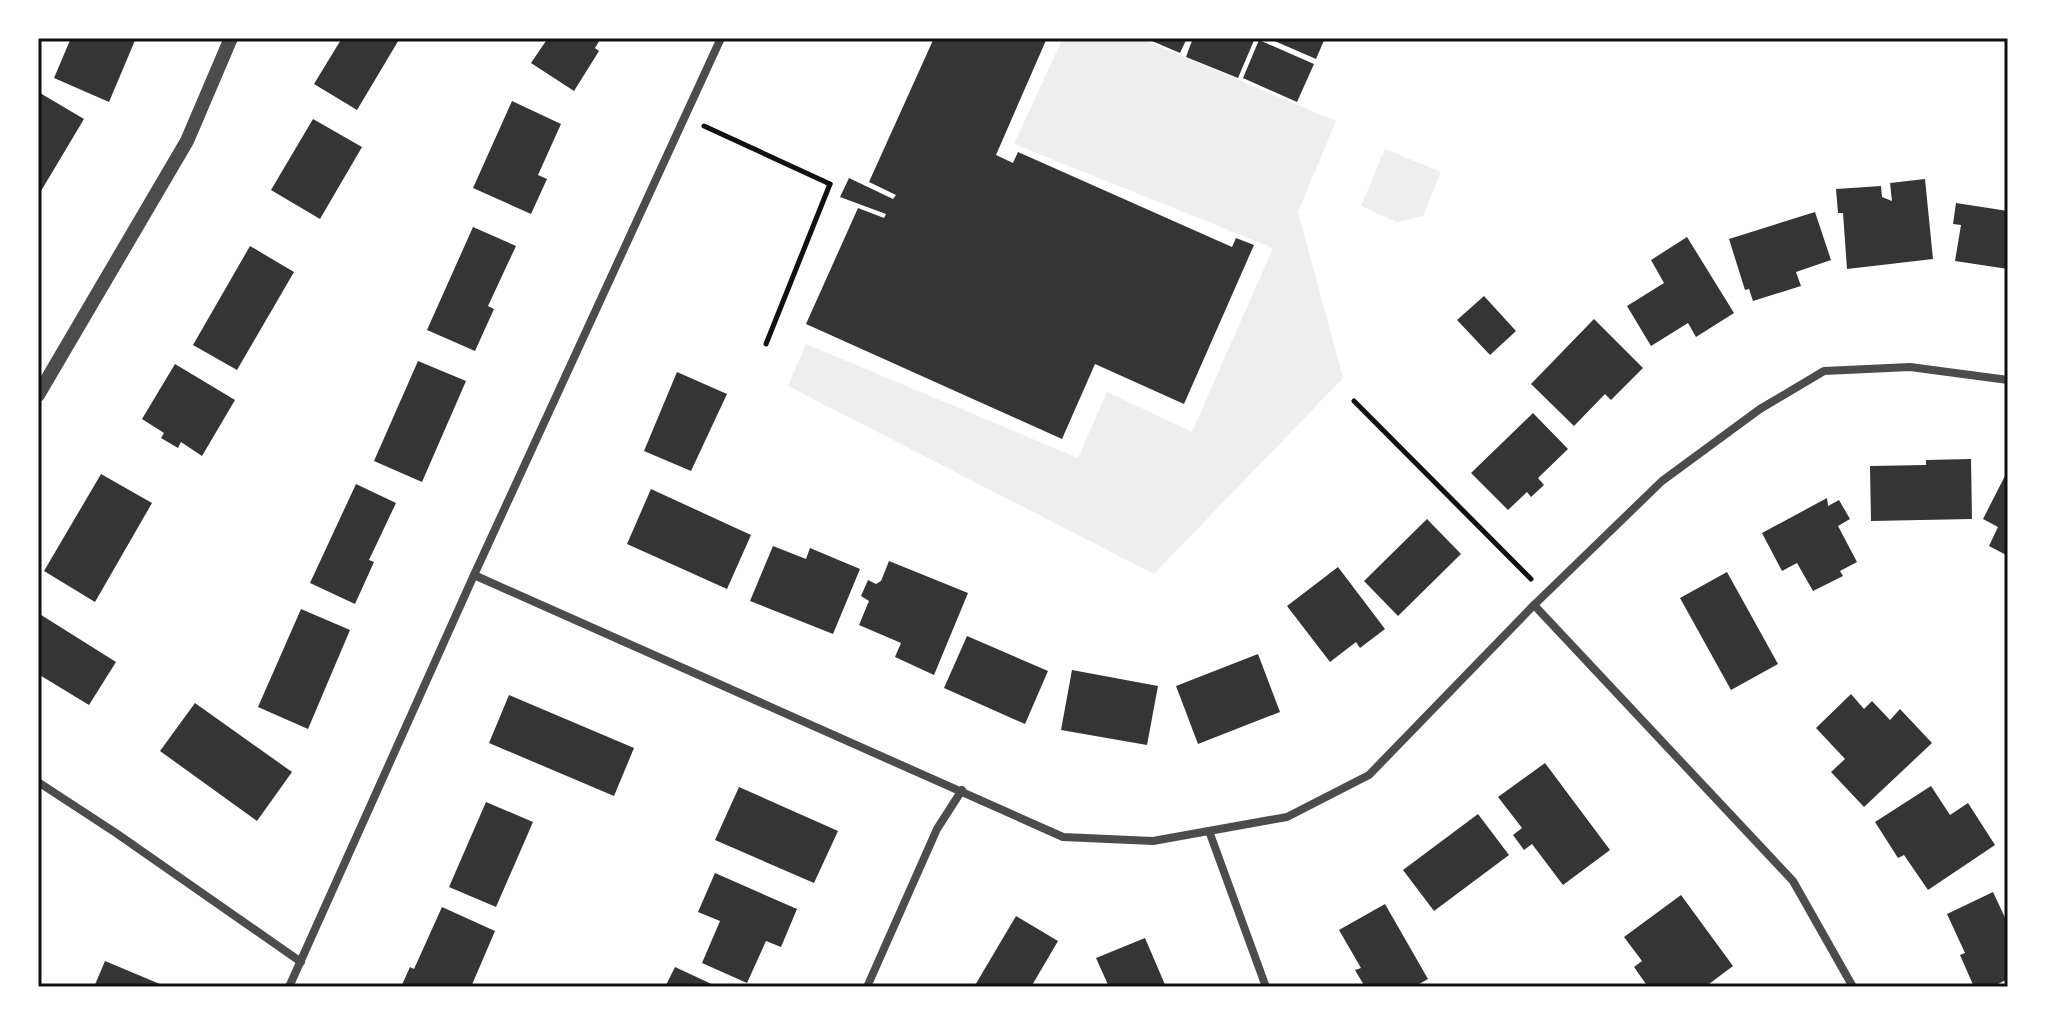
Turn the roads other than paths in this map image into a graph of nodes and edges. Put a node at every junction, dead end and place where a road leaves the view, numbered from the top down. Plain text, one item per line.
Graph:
1 (231, 38) edge
2 (721, 38) edge
3 (2008, 380) edge
4 (38, 395) edge
5 (474, 575) junction
6 (1534, 605) junction
7 (38, 782) edge
8 (962, 790) junction
9 (1209, 831) junction
10 (301, 962) junction
11 (289, 987) edge
12 (867, 987) edge
13 (1266, 987) edge
14 (1853, 987) edge

1 - 4 street
2 - 5 street
3 - 6 street
5 - 8 street
5 - 10 street
6 - 9 street
6 - 14 street
7 - 10 street
8 - 9 street
8 - 12 street
9 - 13 street
10 - 11 street

